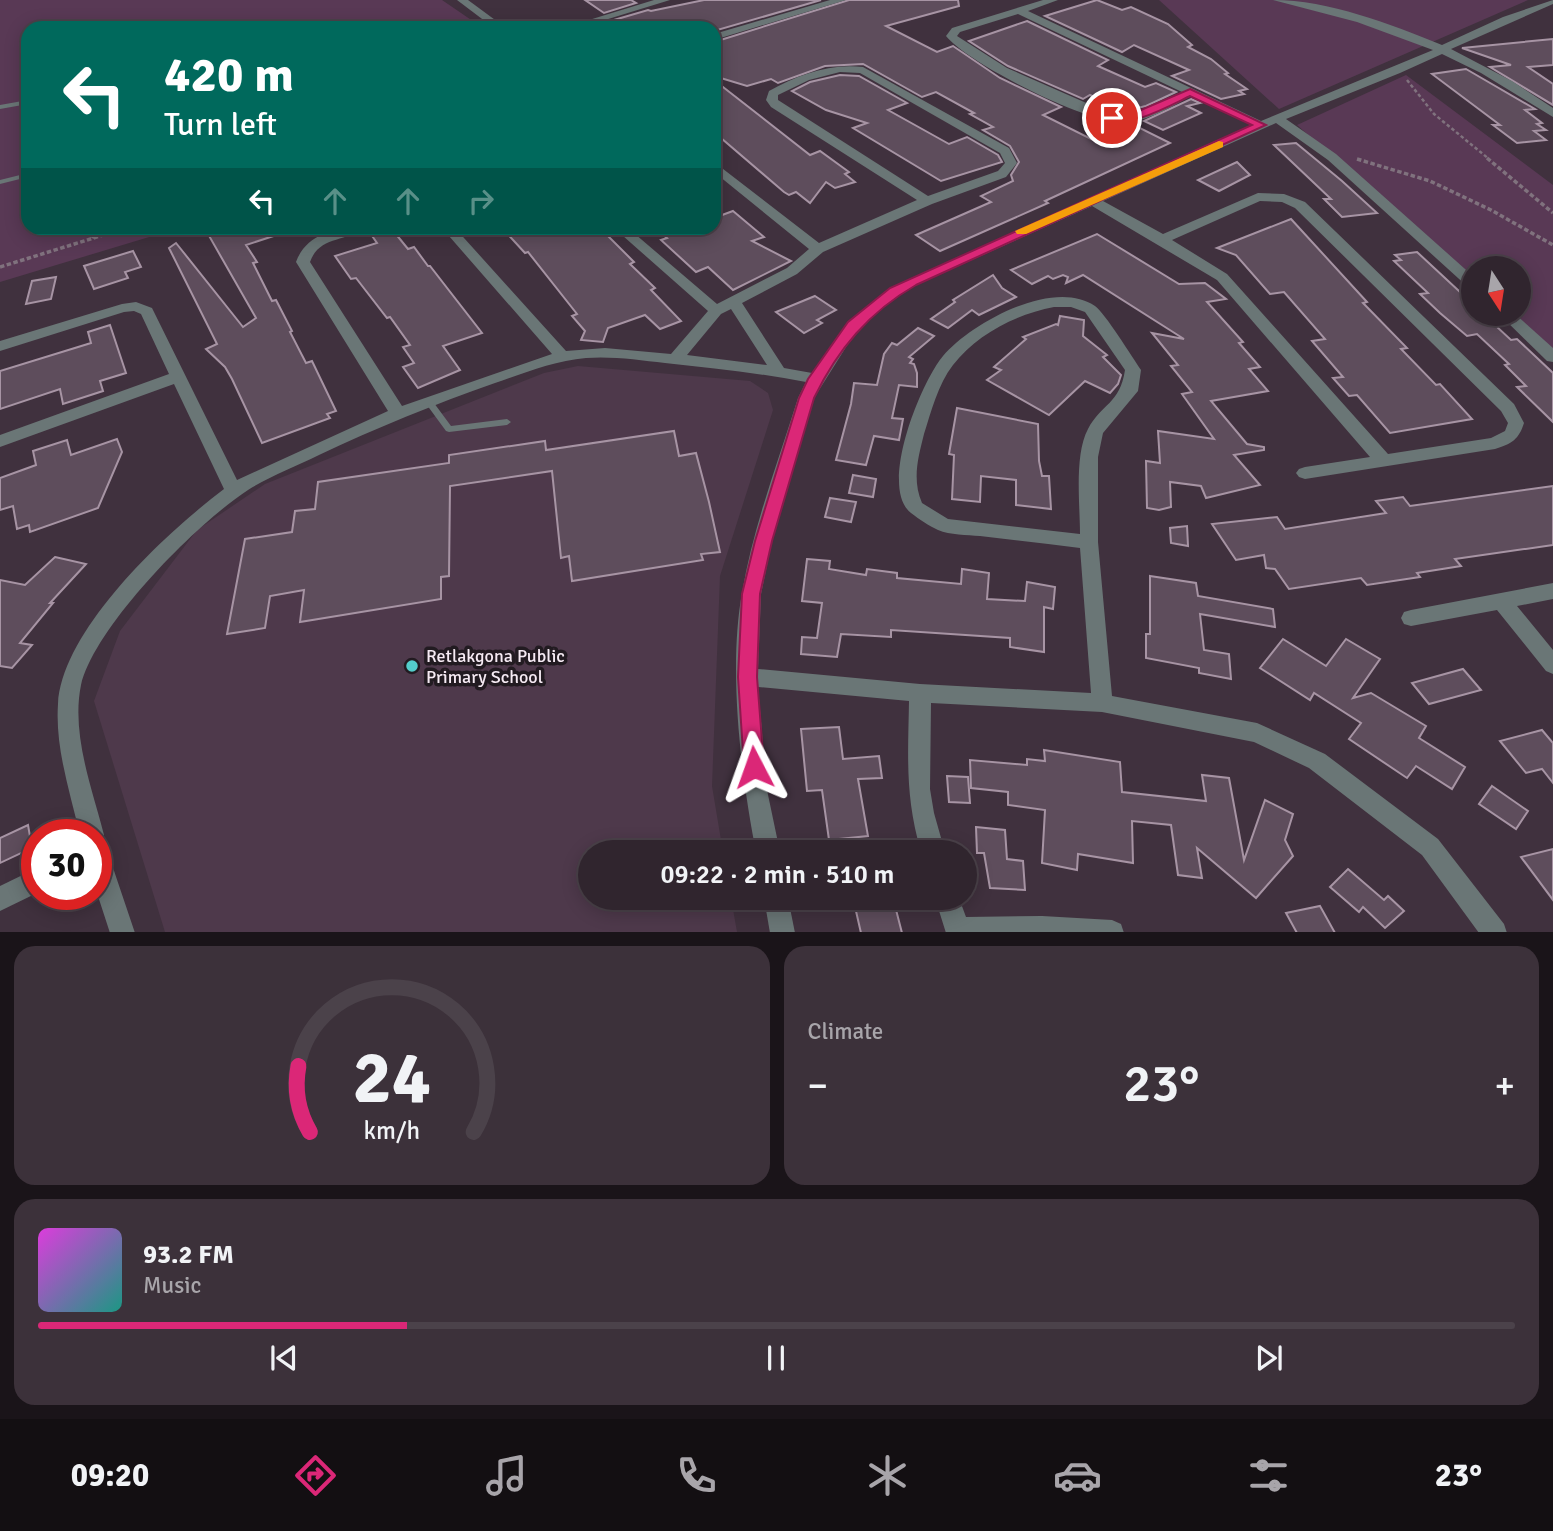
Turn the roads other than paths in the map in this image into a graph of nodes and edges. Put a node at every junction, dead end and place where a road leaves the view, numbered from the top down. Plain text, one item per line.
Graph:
1 (462, 0) edge
2 (666, 0) edge
3 (841, 0) edge
4 (1053, 0) edge
5 (1278, 0) edge
6 (1553, 1) edge
7 (1018, 10) junction
8 (491, 21) edge
9 (592, 21) edge
10 (721, 35) edge
11 (1440, 49) junction
12 (1190, 92) junction
13 (21, 103) edge
14 (0, 107) edge
15 (1553, 113) edge
16 (1277, 118) junction
17 (1261, 125) junction
18 (721, 172) edge
19 (21, 177) edge
20 (0, 182) edge
21 (927, 201) junction
22 (1094, 201) junction
23 (335, 235) edge
24 (454, 235) edge
25 (628, 235) edge
26 (1162, 239) junction
27 (818, 249) junction
28 (1461, 273) edge
29 (734, 303) junction
30 (716, 311) junction
31 (1519, 326) edge
32 (0, 346) edge
33 (563, 356) junction
34 (1553, 357) edge
35 (675, 359) junction
36 (779, 372) junction
37 (180, 376) junction
38 (816, 379) junction
39 (428, 401) junction
40 (398, 412) junction
41 (507, 422) dead end
42 (0, 441) edge
43 (1383, 460) junction
44 (1305, 474) dead end
45 (233, 491) junction
46 (1089, 542) junction
47 (1553, 591) edge
48 (1502, 602) junction
49 (1411, 618) dead end
50 (1553, 665) edge
51 (747, 677) junction
52 (920, 693) junction
53 (1102, 703) junction
54 (88, 819) edge
55 (766, 840) edge
56 (930, 840) edge
57 (21, 888) edge
58 (0, 899) edge
59 (112, 900) edge
60 (778, 910) edge
61 (951, 910) edge
62 (959, 931) edge
63 (123, 932) edge
64 (783, 932) edge
65 (1094, 932) edge
66 (1494, 932) edge

1 - 8 street
2 - 9 street
3 - 10 street
4 - 7 street
5 - 11 street
6 - 11 street
7 - 12 street
7 - 12 street
11 - 15 street
11 - 16 street
12 - 17 street
13 - 14 lane
16 - 17 street
16 - 28 street
17 - 22 street
18 - 27 street
19 - 20 lane
21 - 21 street
21 - 27 street
22 - 26 street
22 - 38 street
23 - 40 street
24 - 33 street
25 - 30 street
26 - 43 street
26 - 43 street
27 - 29 street
29 - 30 street
29 - 36 street
30 - 35 street
31 - 34 street
32 - 37 street
33 - 35 street
33 - 39 street
35 - 36 street
36 - 38 street
37 - 42 street
37 - 45 street
38 - 51 street
39 - 40 street
39 - 41 lane
40 - 45 street
43 - 44 street
45 - 54 street
46 - 46 street
46 - 53 street
47 - 48 street
48 - 49 street
48 - 50 street
51 - 52 street
51 - 55 street
52 - 53 street
52 - 56 street
53 - 66 street
57 - 58 street
59 - 63 street
60 - 64 street
61 - 62 street
62 - 65 street

